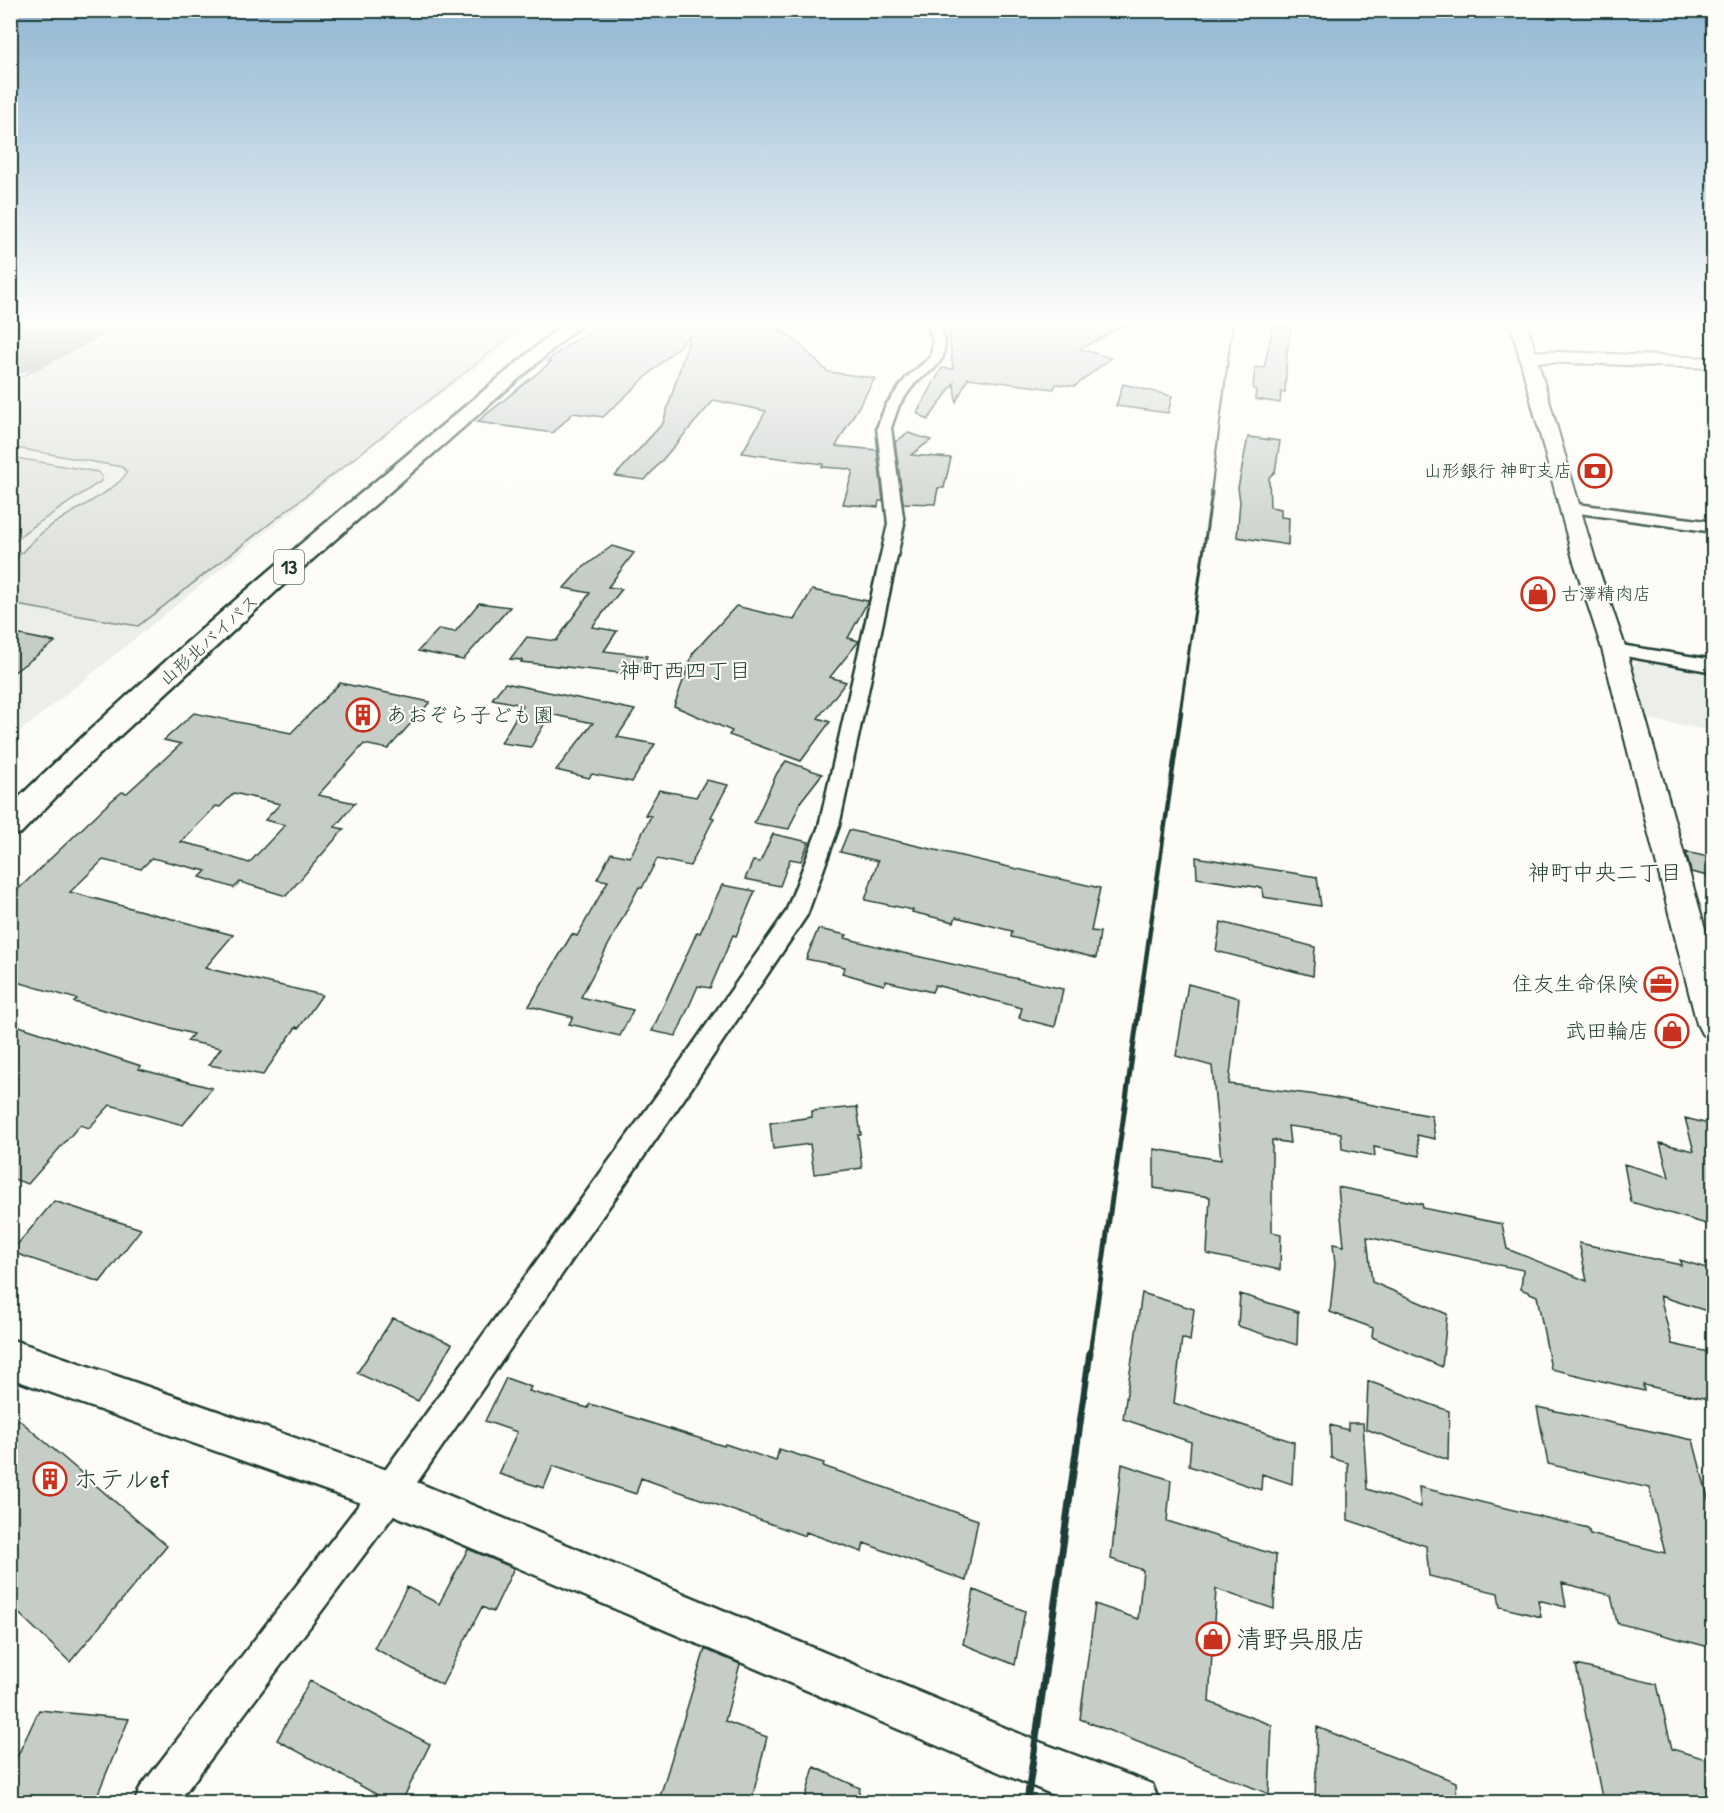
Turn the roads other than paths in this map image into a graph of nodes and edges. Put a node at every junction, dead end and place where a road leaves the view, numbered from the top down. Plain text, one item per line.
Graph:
1 (457, 406) edge
2 (479, 406) edge
3 (894, 406) edge
4 (1541, 406) edge
5 (1569, 508) junction
6 (1713, 527) edge
7 (1614, 649) junction
8 (1713, 666) edge
9 (10, 796) edge
10 (10, 825) edge
11 (1713, 1024) edge
12 (10, 1358) edge
13 (390, 1492) junction
14 (154, 1803) edge
15 (1134, 1803) edge

1 - 9 highway, 山形北バイパス / 13
2 - 10 highway, 山形北バイパス / 13
3 - 13 street
4 - 5 main road
5 - 6 street
5 - 7 main road
7 - 8 street
7 - 11 main road
12 - 13 street
13 - 14 street
13 - 15 street

